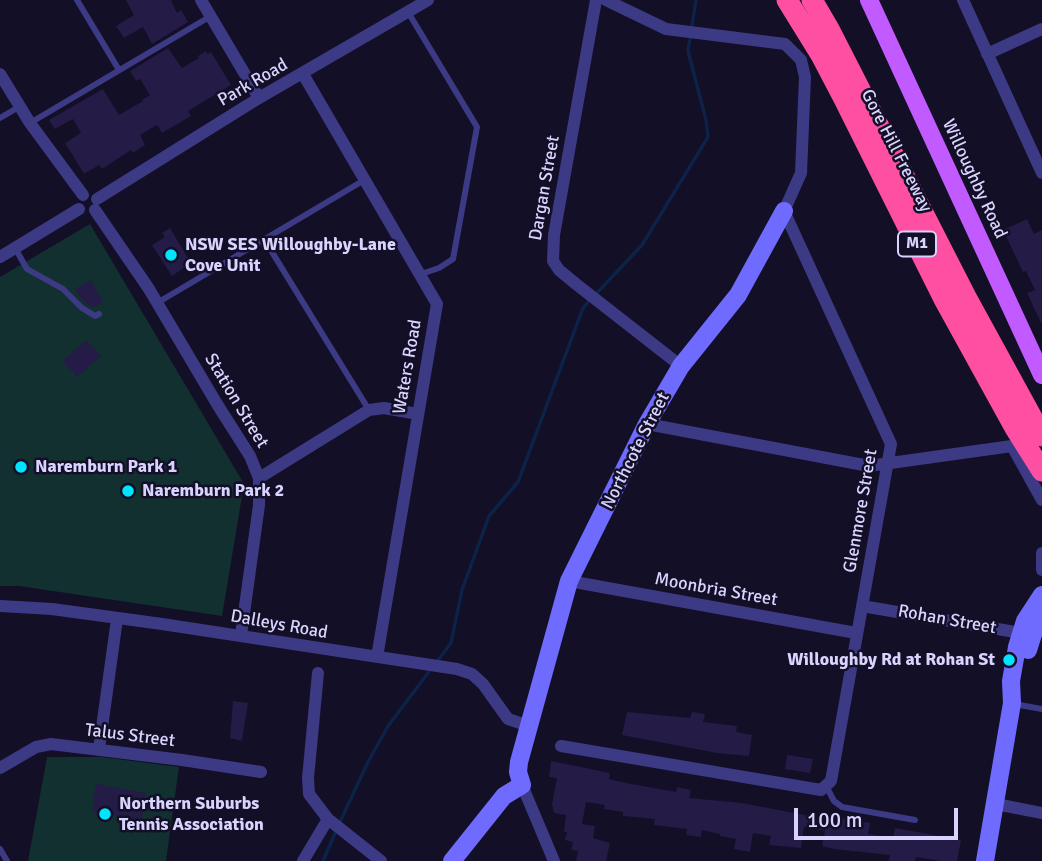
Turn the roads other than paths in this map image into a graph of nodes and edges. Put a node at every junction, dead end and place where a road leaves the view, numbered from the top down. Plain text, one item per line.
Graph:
1 (77, 0) edge
2 (201, 0) edge
3 (428, 0) edge
4 (596, 0) edge
5 (606, 0) edge
6 (869, 0) edge
7 (963, 0) edge
8 (803, 4) edge
9 (408, 12) junction
10 (211, 16) junction
11 (1042, 29) edge
12 (987, 54) junction
13 (119, 70) junction
14 (0, 74) edge
15 (303, 74) junction
16 (260, 98) junction
17 (20, 107) junction
18 (0, 118) edge
19 (30, 123) junction
20 (1042, 173) edge
21 (366, 178) junction
22 (83, 195) junction
23 (96, 204) junction
24 (79, 209) junction
25 (784, 211) junction
26 (264, 239) junction
27 (15, 248) junction
28 (0, 257) edge
29 (421, 274) junction
30 (158, 303) junction
31 (99, 314) dead end
32 (681, 366) junction
33 (1042, 375) edge
34 (369, 410) junction
35 (418, 414) junction
36 (647, 424) junction
37 (1042, 436) edge
38 (888, 463) junction
39 (1042, 471) edge
40 (258, 478) junction
41 (1042, 500) edge
42 (1042, 554) edge
43 (1042, 570) edge
44 (569, 581) junction
45 (1042, 595) edge
46 (0, 606) edge
47 (862, 606) junction
48 (117, 619) junction
49 (1042, 619) edge
50 (856, 633) junction
51 (1026, 634) junction
52 (241, 635) junction
53 (377, 657) junction
54 (318, 673) dead end
55 (1012, 703) junction
56 (1042, 709) edge
57 (529, 726) junction
58 (561, 746) dead end
59 (99, 749) junction
60 (0, 768) edge
61 (261, 772) dead end
62 (522, 785) junction
63 (824, 788) junction
64 (996, 804) junction
65 (1042, 813) edge
66 (328, 819) junction
67 (915, 820) dead end
68 (0, 849) edge
69 (7, 861) edge
70 (303, 861) edge
71 (381, 861) edge
72 (452, 861) edge
73 (554, 861) edge
74 (985, 861) edge

1 - 13 lane
2 - 10 street
3 - 9 street, Park Road
4 - 32 street, Dargan Street
5 - 25 street, Northcote Street
6 - 33 main road, Willoughby Road
7 - 12 street
8 - 37 highway, Gore Hill Freeway / M1
8 - 39 highway, Gore Hill Freeway / M1
9 - 15 street, Park Road
9 - 29 lane
10 - 13 lane
10 - 16 street
11 - 12 street
12 - 20 street
13 - 19 lane
14 - 17 street
15 - 16 street, Park Road
15 - 21 street, Waters Road
16 - 23 street, Park Road
17 - 18 lane
17 - 19 street
19 - 22 street
21 - 26 lane
21 - 29 street, Waters Road
22 - 23 street
22 - 24 street
23 - 24 street
23 - 30 street, Station Street
24 - 27 street
25 - 32 street, Northcote Street
25 - 38 street, Glenmore Street
26 - 30 lane
26 - 34 lane
27 - 28 street
27 - 31 lane
29 - 35 street, Waters Road
30 - 40 street, Station Street
32 - 36 street, Northcote Street
34 - 35 street
34 - 40 street
35 - 53 street, Waters Road
36 - 38 street
36 - 44 street, Northcote Street
38 - 41 street
38 - 47 street, Glenmore Street
40 - 52 street, Station Street
42 - 43 street
44 - 50 street, Moonbria Street
44 - 57 street, Northcote Street
45 - 51 street
46 - 48 street, Dalleys Road
47 - 50 street, Glenmore Street
47 - 51 street, Rohan Street
48 - 52 street, Dalleys Road
48 - 59 street
49 - 51 street
50 - 63 street, Glenmore Street
51 - 55 street
52 - 53 street, Dalleys Road
53 - 57 street, Dalleys Road
54 - 66 street
55 - 56 lane
55 - 64 street
57 - 62 street, Northcote Street
58 - 63 street
59 - 60 street, Talus Street
59 - 61 street, Talus Street
62 - 72 street
62 - 73 street
63 - 67 lane
64 - 65 street
64 - 74 street
66 - 70 street
66 - 71 street
68 - 69 lane

